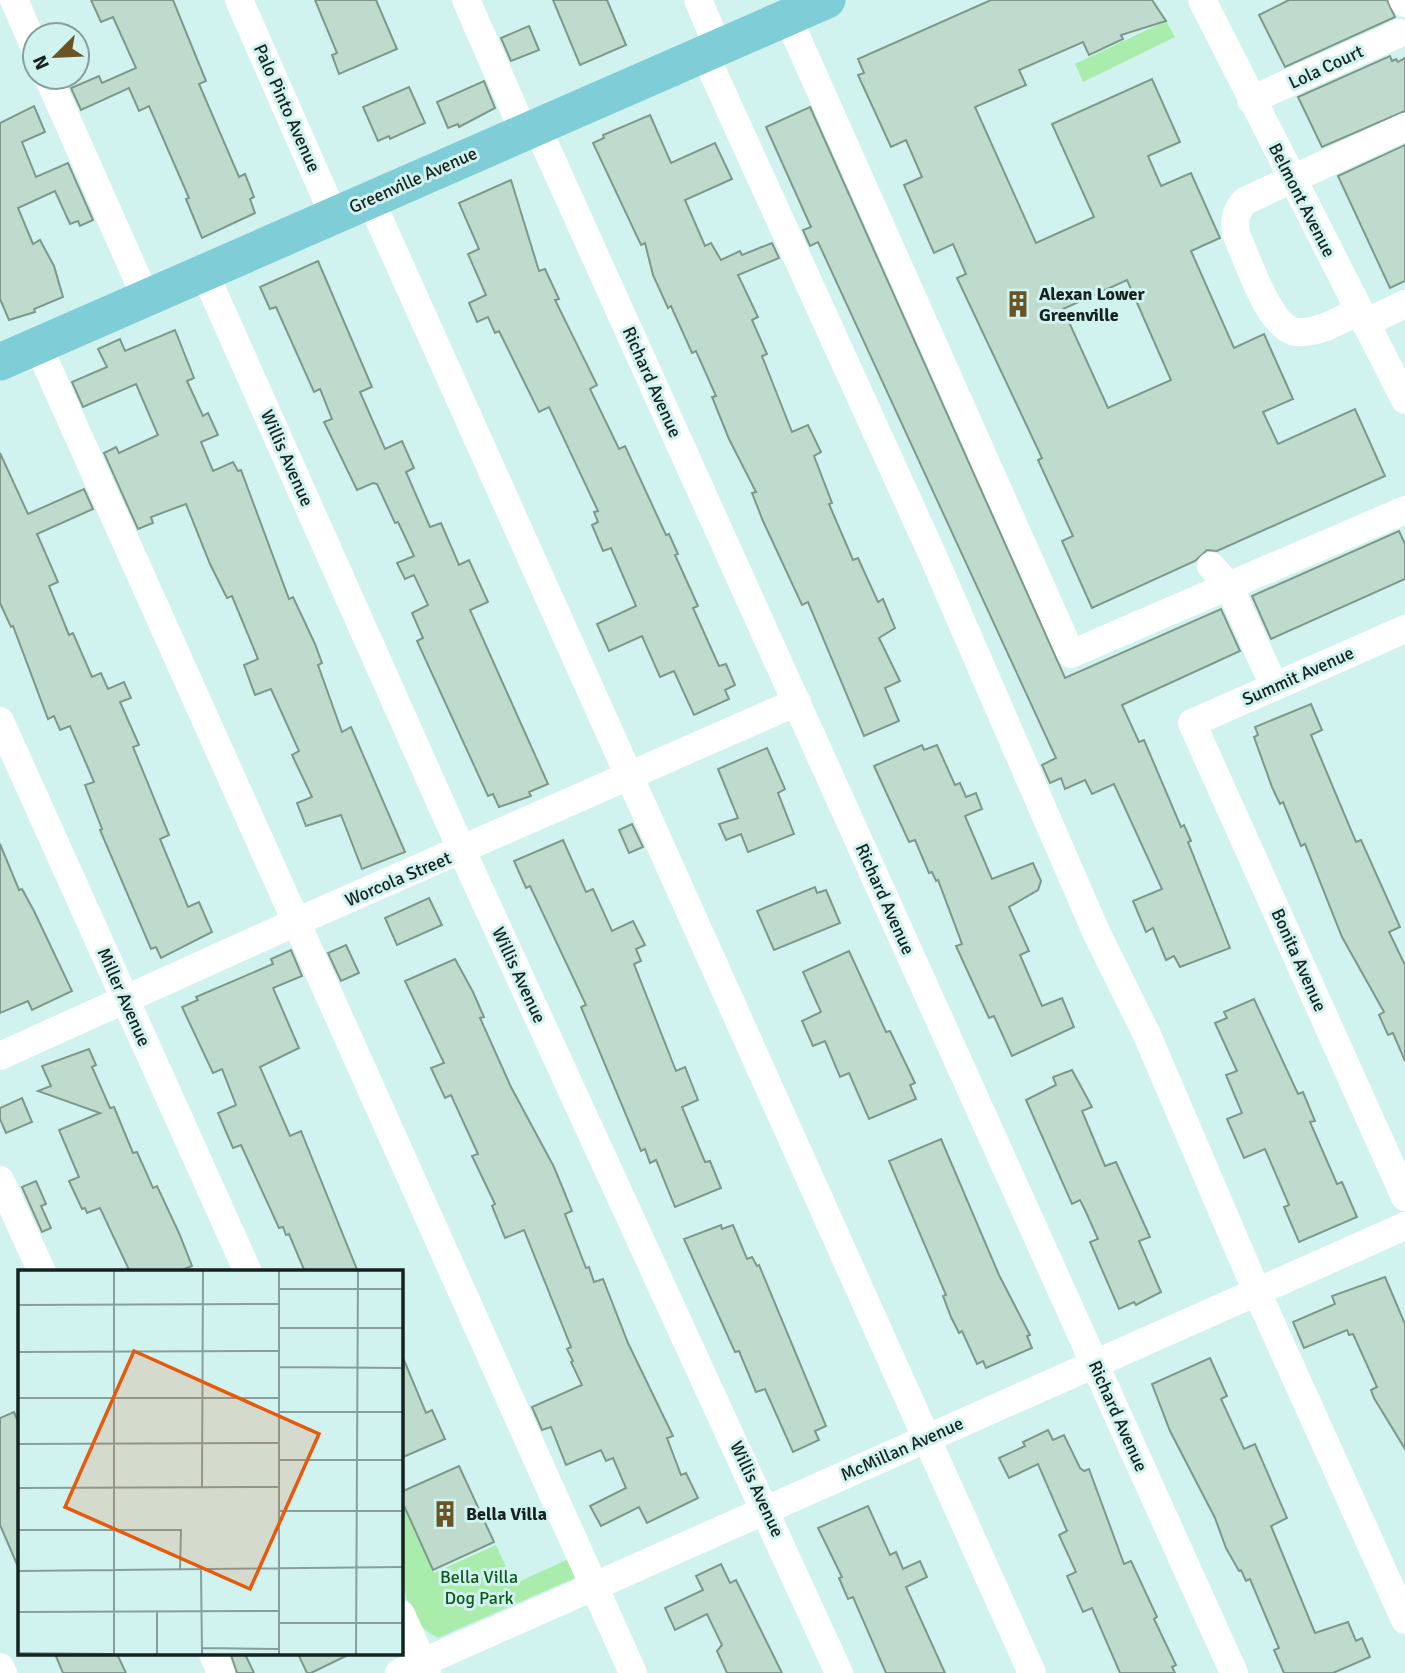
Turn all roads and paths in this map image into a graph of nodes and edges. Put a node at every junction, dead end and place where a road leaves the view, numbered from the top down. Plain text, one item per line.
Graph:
1 (14, 0) edge
2 (239, 0) edge
3 (466, 0) edge
4 (698, 0) edge
5 (827, 0) edge
6 (1202, 0) edge
7 (788, 18) junction
8 (23, 21) edge
9 (1400, 33) dead end
10 (712, 52) junction
11 (54, 91) edge
12 (1251, 100) junction
13 (1405, 127) edge
14 (530, 128) junction
15 (1291, 178) junction
16 (370, 200) junction
17 (334, 216) junction
18 (205, 274) junction
19 (146, 299) junction
20 (1405, 304) edge
21 (1361, 317) junction
22 (38, 346) junction
23 (0, 362) edge
24 (1405, 400) edge
25 (1405, 510) edge
26 (1223, 588) junction
27 (1405, 629) edge
28 (1268, 688) junction
29 (797, 702) junction
30 (0, 721) edge
31 (1192, 723) joint
32 (629, 776) junction
33 (462, 851) junction
34 (296, 922) junction
35 (126, 1001) junction
36 (0, 1056) edge
37 (0, 1180) edge
38 (1405, 1197) edge
39 (1405, 1226) edge
40 (41, 1270) edge
41 (247, 1270) edge
42 (1257, 1292) junction
43 (1095, 1364) junction
44 (926, 1439) junction
45 (767, 1509) junction
46 (594, 1586) junction
47 (402, 1618) edge
48 (1405, 1620) edge
49 (214, 1656) edge
50 (0, 1667) edge
51 (416, 1669) edge
52 (3, 1673) edge
53 (221, 1673) edge
54 (633, 1673) edge
55 (839, 1673) edge
56 (1032, 1673) edge
57 (1234, 1673) edge

1 - 8 street
2 - 17 street, Palo Pinto Avenue
3 - 14 street, Richard Avenue
4 - 10 street
5 - 7 main road, Greenville Avenue
6 - 12 street, Belmont Avenue
7 - 10 main road, Greenville Avenue
7 - 26 street
9 - 12 street, Lola Court
10 - 14 main road, Greenville Avenue
10 - 42 street
11 - 19 street
12 - 15 street, Belmont Avenue
13 - 15 street
14 - 16 main road, Greenville Avenue
14 - 29 street, Richard Avenue
15 - 21 street, Belmont Avenue
15 - 21 street
16 - 17 main road, Greenville Avenue
16 - 32 street
17 - 18 main road, Greenville Avenue
18 - 19 main road, Greenville Avenue
18 - 33 street, Willis Avenue
19 - 22 main road, Greenville Avenue
20 - 21 street
21 - 24 street, Belmont Avenue
22 - 23 main road, Greenville Avenue
22 - 34 street
25 - 26 street
26 - 28 street
27 - 28 street, Summit Avenue
28 - 31 street, Summit Avenue
29 - 32 street, Worcola Street
29 - 43 street, Richard Avenue
30 - 35 street, Miller Avenue
31 - 38 street, Bonita Avenue
32 - 33 street, Worcola Street
32 - 44 street
33 - 34 street, Worcola Street
33 - 45 street, Willis Avenue
34 - 35 street, Worcola Street
34 - 46 street
35 - 36 street, Worcola Street
35 - 41 street, Miller Avenue
37 - 40 street
39 - 42 street, McMillan Avenue
42 - 43 street, McMillan Avenue
42 - 48 street
43 - 44 street, McMillan Avenue
43 - 57 street, Richard Avenue
44 - 45 street, McMillan Avenue
44 - 56 street
45 - 46 street, McMillan Avenue
45 - 55 street, Willis Avenue
46 - 51 street, McMillan Avenue
46 - 54 street
47 - 51 street
49 - 53 street
50 - 52 street

